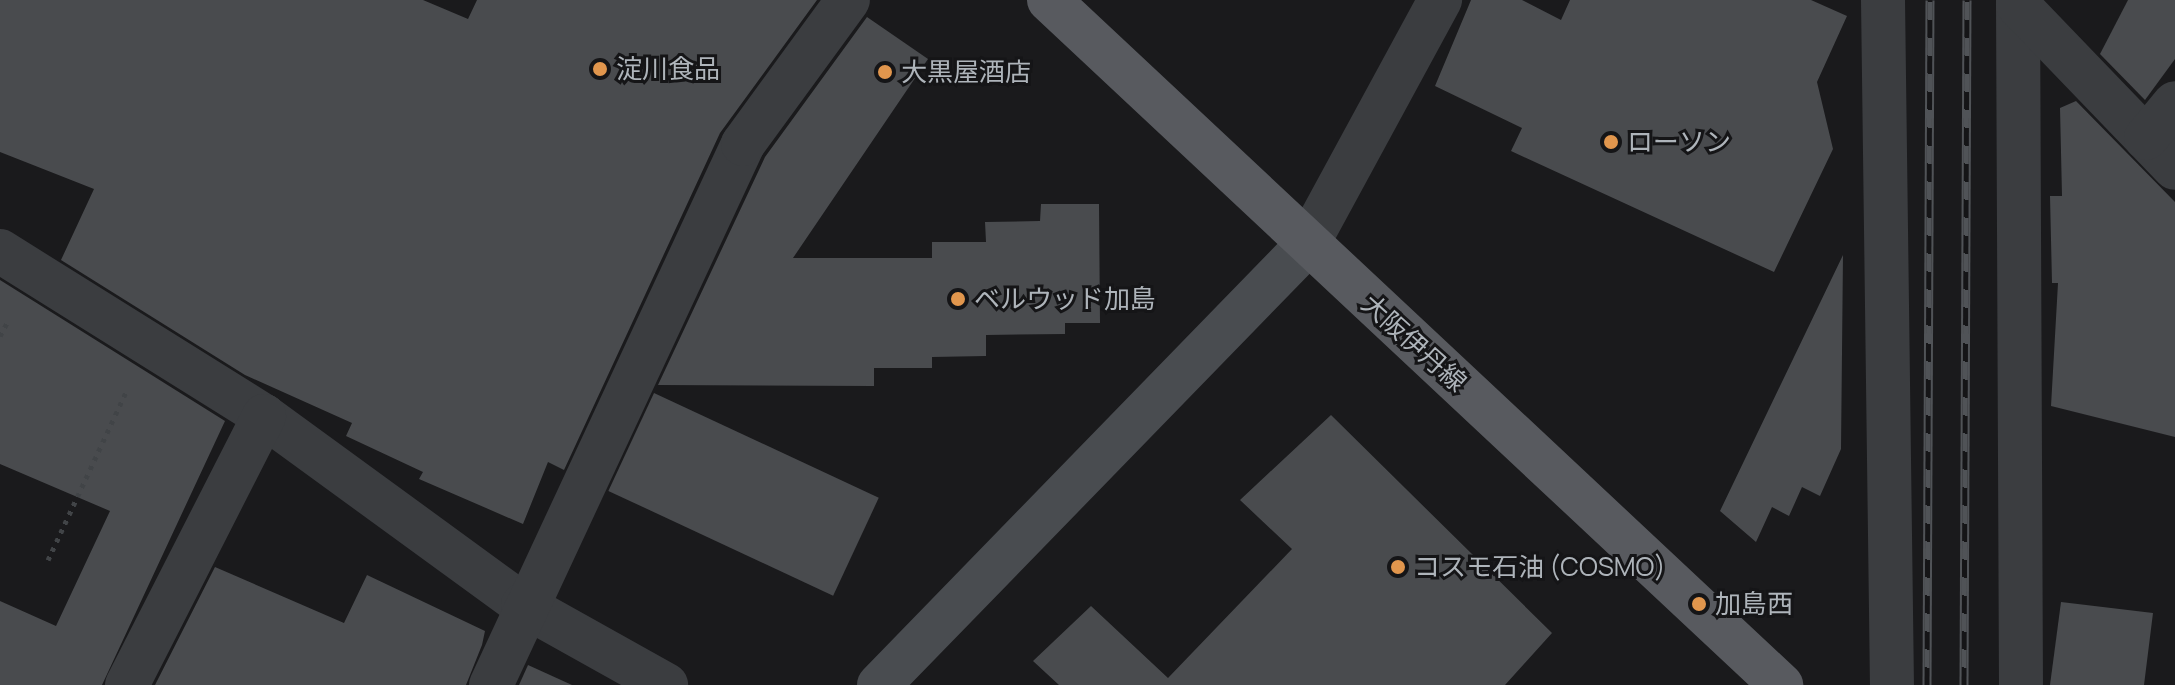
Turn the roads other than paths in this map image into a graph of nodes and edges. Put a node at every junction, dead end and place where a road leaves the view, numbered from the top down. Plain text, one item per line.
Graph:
1 (848, 0) edge
2 (1049, 0) edge
3 (1440, 0) edge
4 (1883, 0) edge
5 (2018, 2) edge
6 (2175, 103) edge
7 (2161, 153) edge
8 (1307, 245) junction
9 (0, 251) edge
10 (264, 416) junction
11 (523, 605) junction
12 (127, 685) edge
13 (491, 685) edge
14 (666, 685) edge
15 (879, 685) edge
16 (1781, 685) edge
17 (1892, 685) edge
18 (2021, 685) edge

1 - 11 street
2 - 8 main road, 大阪伊丹線
3 - 8 street
4 - 17 street
5 - 7 street
5 - 18 street
6 - 7 street
8 - 15 street
8 - 16 main road, 大阪伊丹線
9 - 10 street
10 - 11 street
10 - 12 street
11 - 13 street
11 - 14 street

